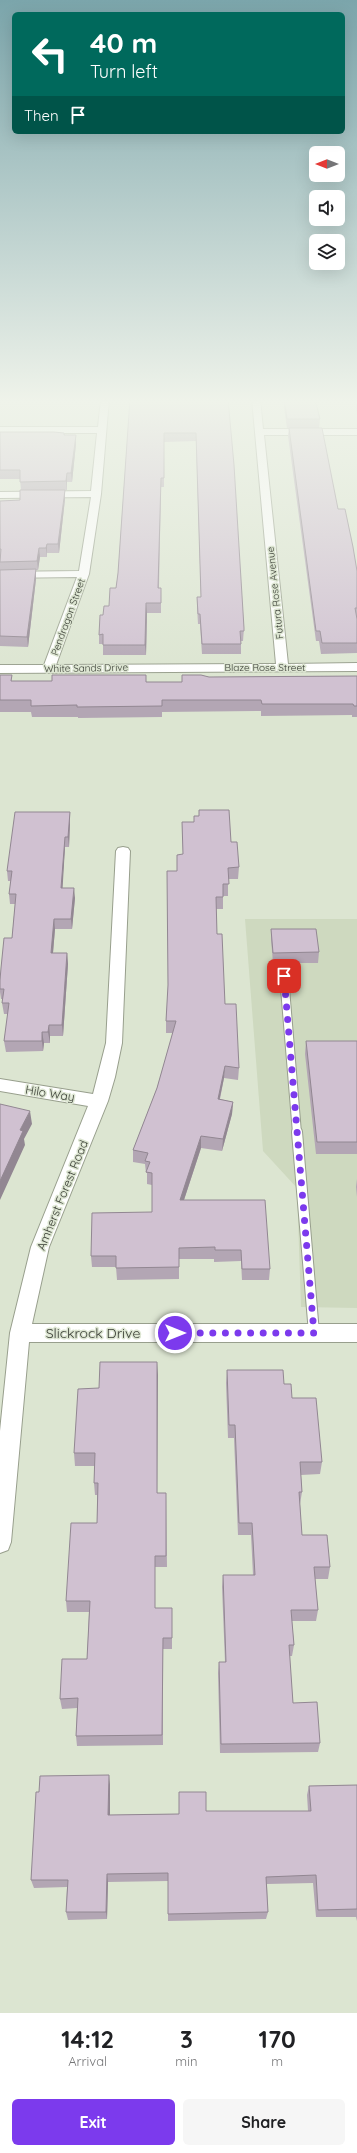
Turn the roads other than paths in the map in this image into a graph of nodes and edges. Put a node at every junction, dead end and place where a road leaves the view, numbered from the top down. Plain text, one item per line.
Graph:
1 (265, 493) edge
2 (96, 494) joint
3 (0, 495) edge
4 (84, 574) junction
5 (0, 575) edge
6 (173, 667) joint
7 (282, 667) junction
8 (357, 667) edge
9 (49, 668) junction
10 (0, 669) edge
11 (124, 850) dead end
12 (284, 976) dead end
13 (0, 1084) edge
14 (99, 1101) junction
15 (20, 1333) junction
16 (314, 1333) junction
17 (357, 1333) edge
18 (0, 1542) edge

1 - 7 street, Futura Rose Avenue
2 - 3 street
2 - 4 street, Pendragon Street
4 - 5 street
4 - 9 street, Pendragon Street
6 - 7 street, Blaze Rose Street
6 - 9 street, White Sands Drive
7 - 8 street, Blaze Rose Street
9 - 10 street, White Sands Drive
11 - 14 street, Amherst Forest Road
12 - 16 lane
13 - 14 street, Hilo Way
14 - 15 street, Amherst Forest Road
15 - 16 street, Slickrock Drive
15 - 18 street, Amherst Forest Road
16 - 17 street, Slickrock Drive

